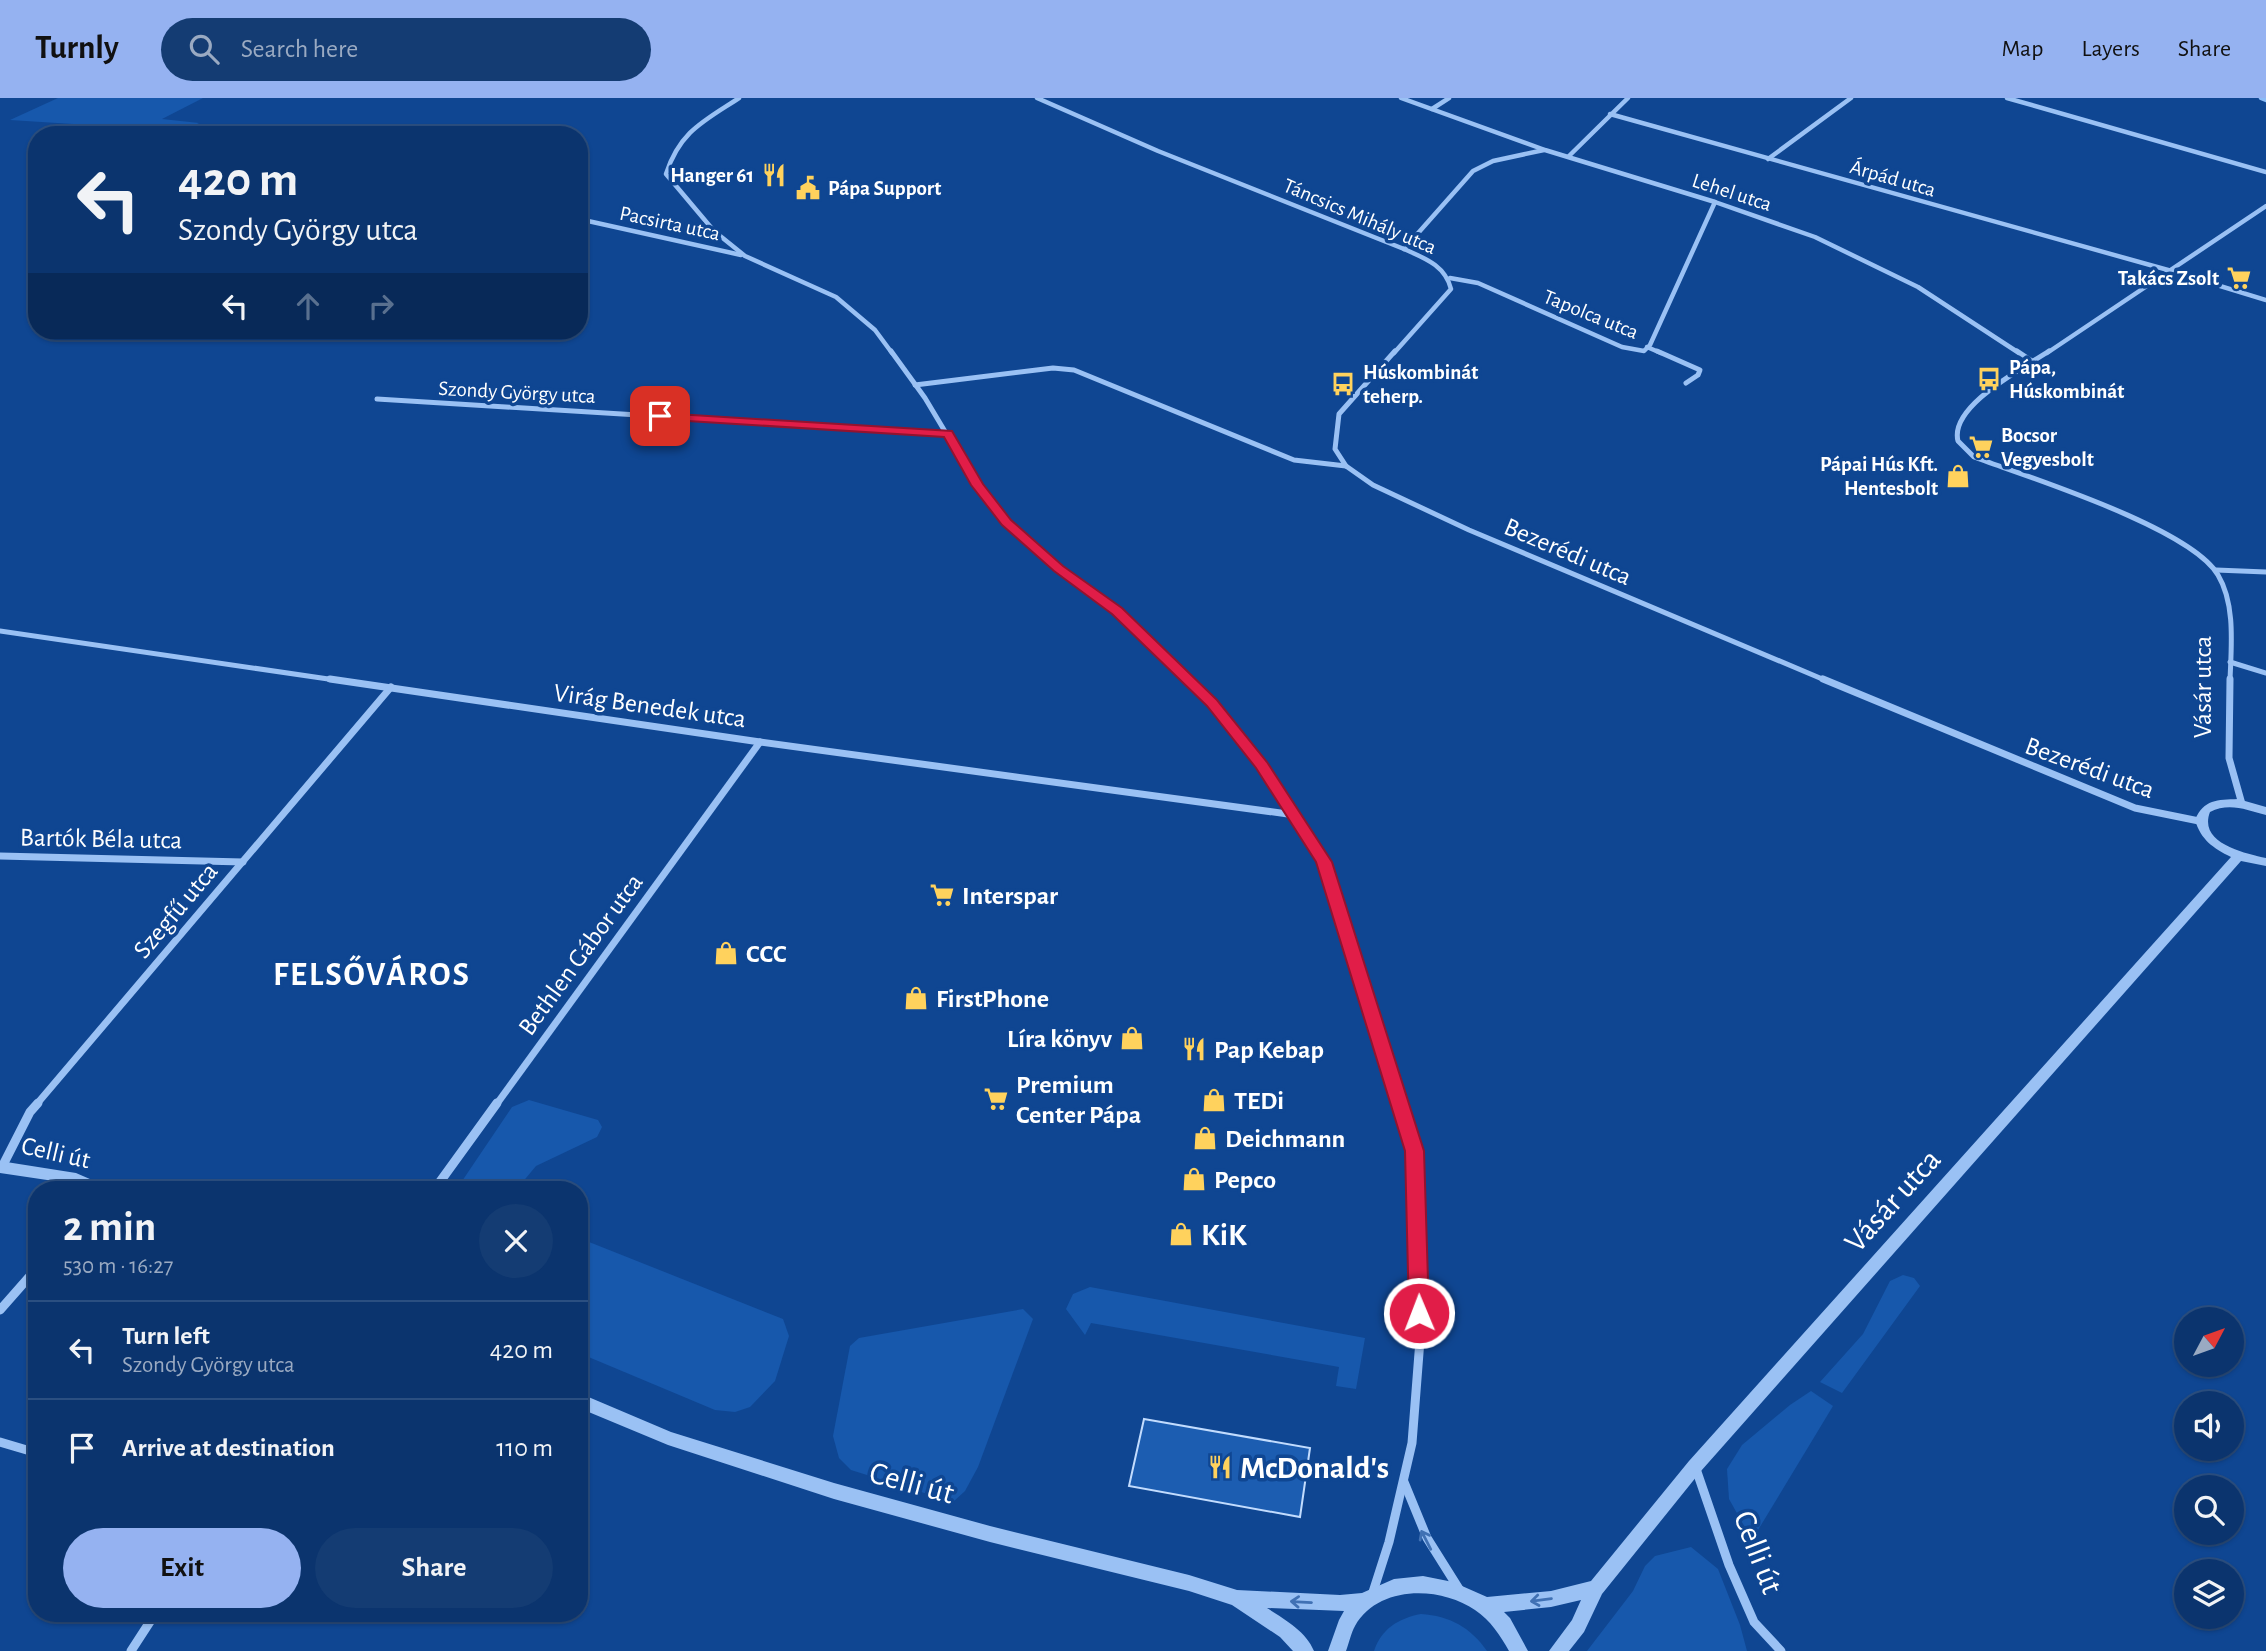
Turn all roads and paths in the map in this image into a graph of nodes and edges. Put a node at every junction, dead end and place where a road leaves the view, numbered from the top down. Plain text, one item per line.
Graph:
1 (739, 98) edge
2 (1037, 98) edge
3 (1401, 98) edge
4 (1450, 98) edge
5 (1628, 98) edge
6 (1851, 98) edge
7 (2007, 98) edge
8 (1432, 109) junction
9 (1611, 114) junction
10 (1545, 150) junction
11 (1569, 156) junction
12 (1768, 159) junction
13 (2266, 172) edge
14 (1715, 202) junction
15 (2266, 206) edge
16 (588, 221) dead end
17 (1404, 249) junction
18 (745, 256) junction
19 (2168, 270) junction
20 (1450, 278) junction
21 (2266, 300) edge
22 (1647, 347) junction
23 (2032, 361) junction
24 (1686, 383) dead end
25 (915, 385) junction
26 (377, 399) dead end
27 (948, 434) junction
28 (1346, 466) junction
29 (2216, 570) junction
30 (2266, 572) edge
31 (0, 631) edge
32 (2230, 662) junction
33 (2266, 673) edge
34 (391, 687) junction
35 (760, 742) junction
36 (2242, 804) junction
37 (2266, 811) edge
38 (1295, 815) junction
39 (2199, 821) junction
40 (0, 856) edge
41 (2238, 856) junction
42 (243, 862) junction
43 (2266, 862) edge
44 (1, 1167) edge
45 (78, 1181) edge
46 (441, 1181) edge
47 (28, 1278) edge
48 (0, 1310) edge
49 (588, 1404) edge
50 (0, 1442) edge
51 (28, 1450) edge
52 (1695, 1466) junction
53 (1404, 1482) junction
54 (1596, 1588) junction
55 (1460, 1591) junction
56 (1237, 1598) junction
57 (1369, 1598) junction
58 (1485, 1606) junction
59 (150, 1622) edge
60 (131, 1651) edge
61 (1305, 1651) edge
62 (1337, 1651) edge
63 (1520, 1651) edge
64 (1558, 1651) edge
65 (1781, 1651) edge

1 - 18 street
2 - 17 street, Táncsics Mihály utca
3 - 8 street, Lehel utca
4 - 8 street
5 - 9 street
6 - 12 street
7 - 13 street
8 - 10 street, Lehel utca
9 - 11 street
9 - 12 street, Árpád utca
10 - 11 street, Lehel utca
10 - 17 street
11 - 14 street, Lehel utca
12 - 19 street, Árpád utca
14 - 22 street, Tapolca utca
14 - 23 street, Lehel utca
15 - 19 street
16 - 18 street, Pacsirta utca
17 - 20 street, Táncsics Mihály utca
18 - 25 street
19 - 21 street, Árpád utca
19 - 23 street
20 - 22 street, Tapolca utca
20 - 28 street, Táncsics Mihály utca
22 - 24 street
23 - 29 street
25 - 27 street
25 - 28 street, Bezerédi utca
26 - 27 street, Szondy György utca
27 - 38 street
28 - 39 street, Bezerédi utca
29 - 30 street
29 - 32 street, Vásár utca
31 - 34 street, Virág Benedek utca
32 - 33 street
32 - 36 street, Vásár utca
34 - 35 street, Virág Benedek utca
34 - 42 street, Szegfű utca
35 - 38 street, Virág Benedek utca
35 - 46 street, Bethlen Gábor utca
36 - 37 street
36 - 39 street
38 - 53 street
39 - 41 street
40 - 42 street, Bartók Béla utca
41 - 43 street
41 - 52 street, Vásár utca
42 - 44 street, Szegfű utca
44 - 45 street, Celli út
47 - 48 street
49 - 56 street, Celli út
50 - 51 street
52 - 54 street, Vásár utca
52 - 65 street, Celli út
55 -> 53 street
53 - 57 street
54 -> 58 street
54 - 64 street, Vásár utca
55 - 57 street
55 - 58 street
57 -> 56 street, Celli út
56 - 61 street, Celli út
57 - 62 street
58 - 63 street
59 - 60 street

